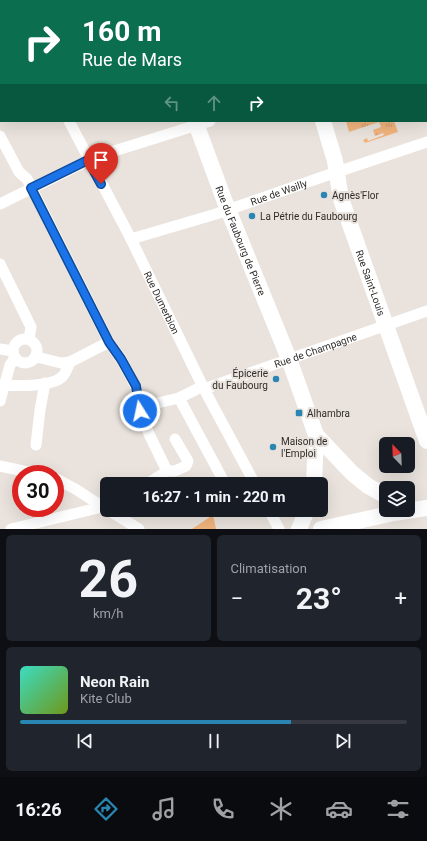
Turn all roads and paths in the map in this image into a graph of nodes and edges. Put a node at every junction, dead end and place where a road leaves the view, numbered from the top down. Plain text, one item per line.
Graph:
1 (69, 122) edge
2 (323, 122) edge
3 (201, 123) edge
4 (0, 136) edge
5 (427, 142) edge
6 (88, 160) junction
7 (337, 172) junction
8 (31, 188) junction
9 (0, 204) edge
10 (228, 210) junction
11 (130, 239) junction
12 (0, 264) edge
13 (427, 311) edge
14 (387, 325) junction
15 (28, 339) junction
16 (109, 342) junction
17 (0, 349) edge
18 (14, 355) junction
19 (37, 357) junction
20 (290, 359) junction
21 (70, 362) junction
22 (45, 383) junction
23 (4, 385) junction
24 (204, 388) junction
25 (179, 398) junction
26 (0, 401) edge
27 (140, 411) junction
28 (426, 432) edge
29 (316, 434) junction
30 (175, 439) dead end
31 (36, 445) dead end
32 (0, 466) edge
33 (12, 469) edge
34 (167, 471) junction
35 (158, 477) edge
36 (221, 477) edge
37 (251, 477) edge
38 (314, 477) edge
39 (64, 483) edge
40 (379, 492) edge
41 (100, 505) edge
42 (415, 505) edge
43 (427, 508) edge
44 (100, 510) edge
45 (427, 516) edge
46 (119, 517) edge
47 (273, 517) edge
48 (304, 517) edge
49 (11, 529) edge
50 (139, 529) edge
51 (279, 529) edge
52 (299, 529) edge
53 (321, 529) edge
54 (368, 529) edge

1 - 6 street, Rue Dumerbion
2 - 7 main road, Rue Saint-Louis
3 - 6 street
3 - 10 main road, Rue du Faubourg de Pierre
4 - 8 street
5 - 7 street, Rue de Wailly
6 - 8 street
6 - 11 street, Rue Dumerbion
7 - 10 street, Rue de Wailly
7 - 14 main road, Rue Saint-Louis
8 - 9 street
8 - 16 street
10 - 11 street, Rue de Wailly
10 - 20 main road, Rue du Faubourg de Pierre
11 - 24 street, Rue Dumerbion
12 - 15 street
13 - 14 street, Rue de Champagne
14 - 20 street, Rue de Champagne
14 - 28 main road, Rue Saint-Louis
15 - 18 street
15 - 19 street
16 - 21 street
16 - 27 street
17 - 18 street
18 - 19 street
18 - 23 street
19 - 21 street
20 - 24 street, Rue de Champagne
20 - 29 main road, Rue du Faubourg de Pierre
21 - 22 street
22 - 23 street
22 - 31 street
23 - 26 street
24 - 25 street, Rue de Champagne
24 - 37 street, Rue Dumerbion
25 - 27 street, Rue de Champagne
25 - 36 street
27 - 34 street
29 - 38 main road
29 - 40 main road
30 - 34 street
32 - 33 street
34 - 35 street
39 - 41 street
42 - 43 main road
43 - 53 main road
44 - 49 street
45 - 54 main road
46 - 50 street
47 - 51 street
48 - 52 main road

